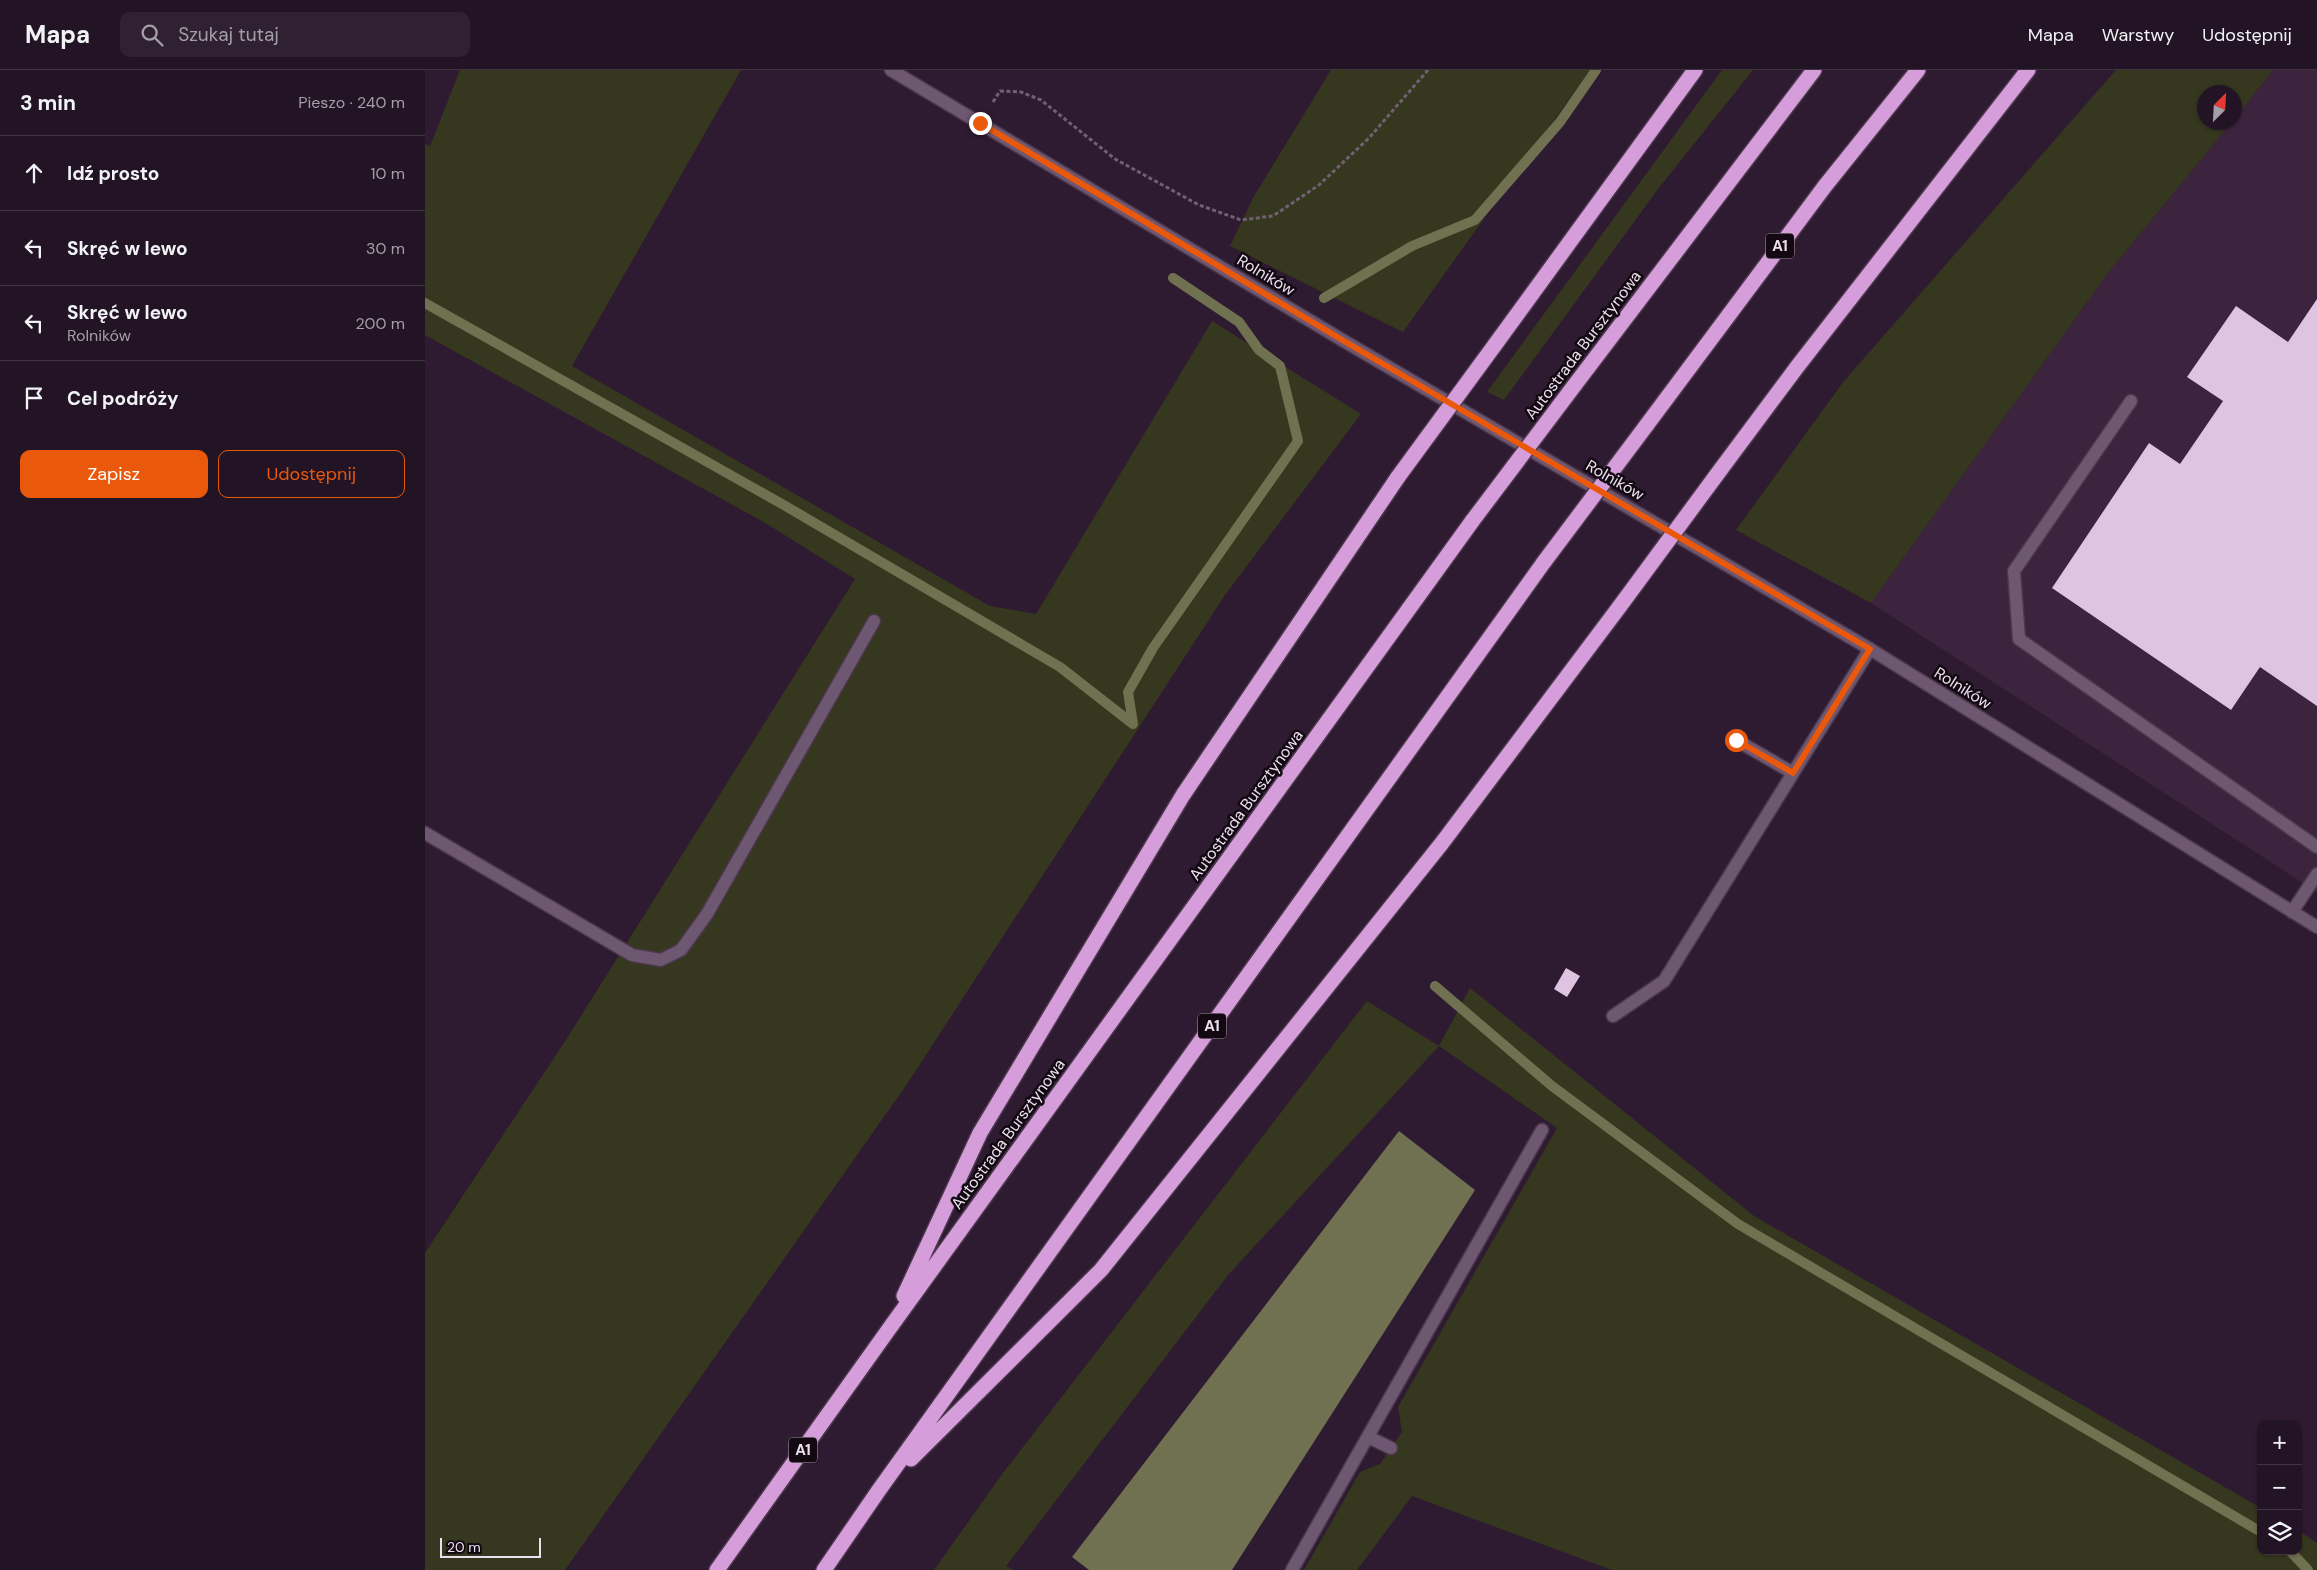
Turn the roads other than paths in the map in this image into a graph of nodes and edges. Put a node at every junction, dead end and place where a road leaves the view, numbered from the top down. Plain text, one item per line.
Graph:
1 (891, 70) edge
2 (1695, 70) edge
3 (1814, 70) edge
4 (1918, 70) edge
5 (2028, 70) edge
6 (2131, 402) dead end
7 (874, 621) dead end
8 (1870, 649) junction
9 (1736, 740) dead end
10 (1793, 773) junction
11 (425, 832) edge
12 (2317, 847) edge
13 (2317, 874) edge
14 (2292, 912) junction
15 (2317, 928) edge
16 (1613, 1016) dead end
17 (1542, 1130) dead end
18 (889, 1329) junction
19 (1368, 1437) junction
20 (1391, 1448) dead end
21 (879, 1490) junction
22 (717, 1570) edge
23 (824, 1570) edge
24 (1292, 1570) edge

1 - 8 street, Rolników
2 - 18 highway, bridge
3 - 18 highway, Autostrada Bursztynowa / A1, bridge
4 - 21 highway, A1, bridge
5 - 21 highway, bridge
6 - 12 street
7 - 11 street
8 - 10 street
8 - 14 street, Rolników
9 - 10 street
10 - 16 street
13 - 14 street
14 - 15 street, Rolników
17 - 19 street
18 - 22 highway, Autostrada Bursztynowa / A1
19 - 20 street
19 - 24 street
21 - 23 highway, A1

